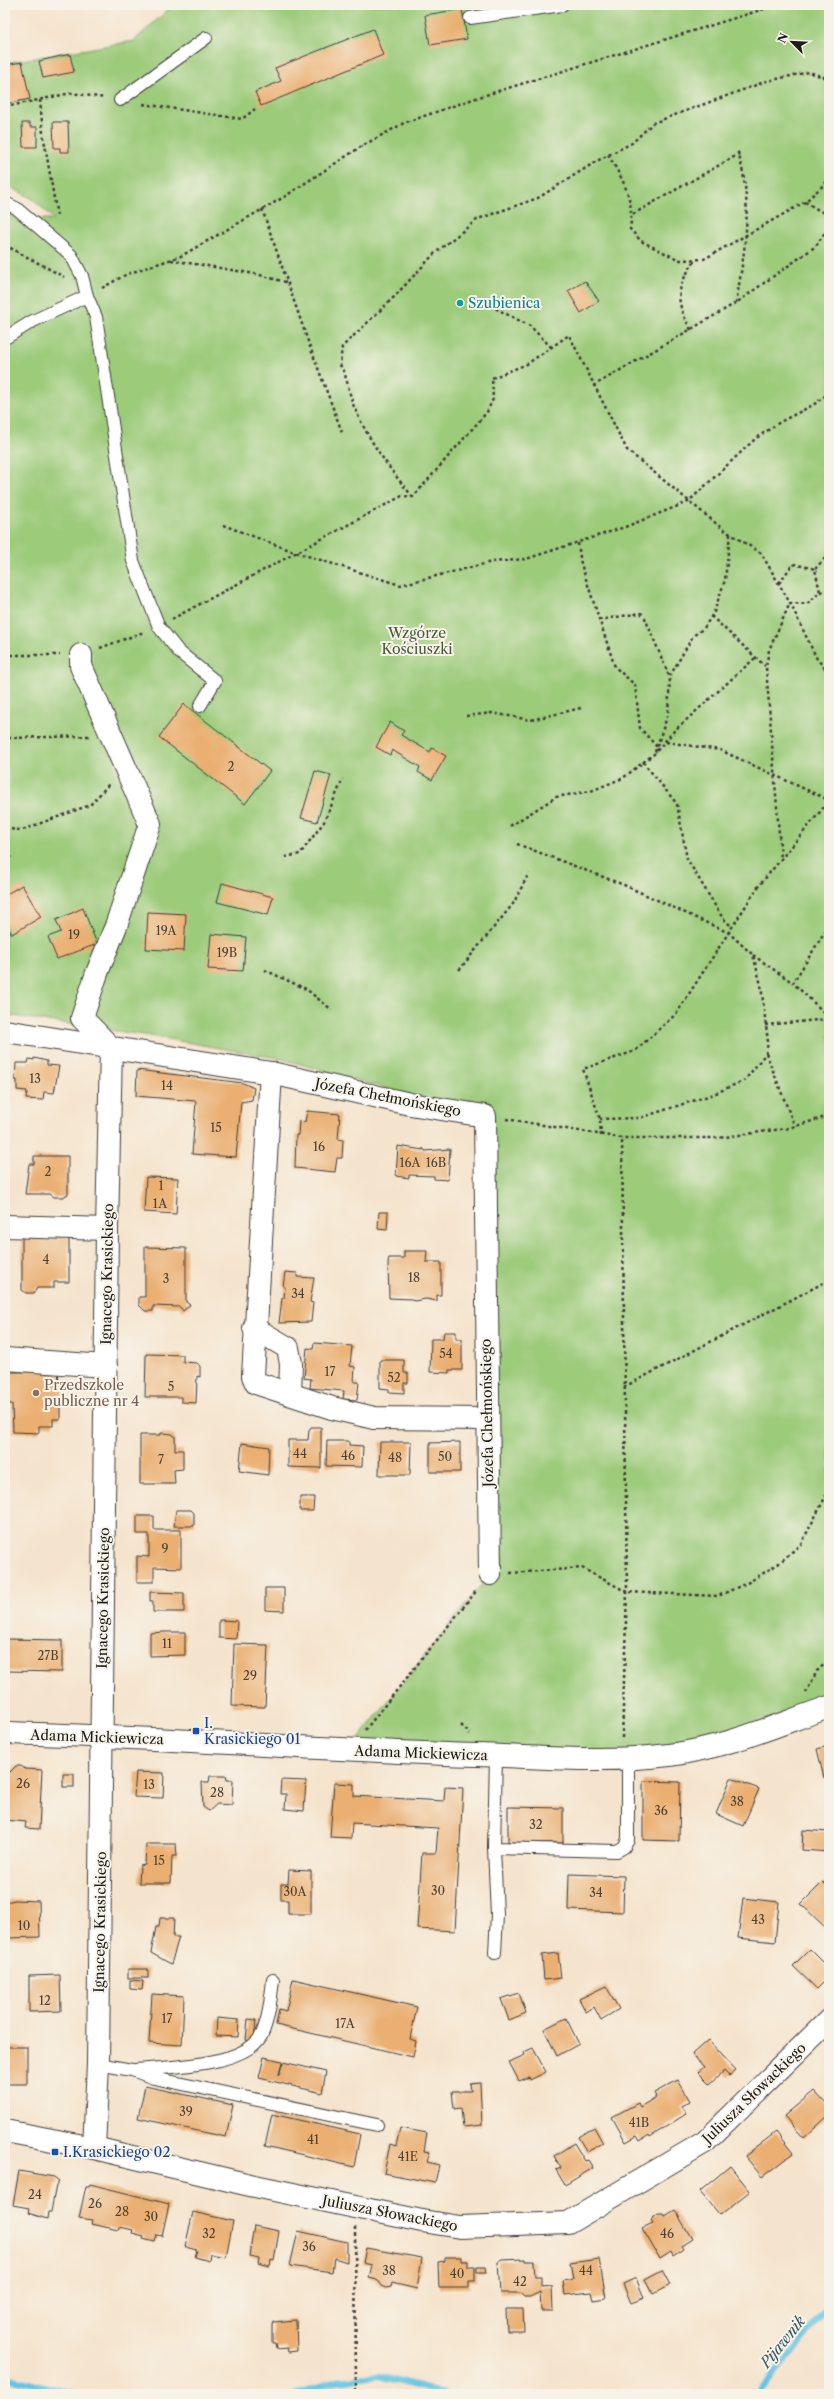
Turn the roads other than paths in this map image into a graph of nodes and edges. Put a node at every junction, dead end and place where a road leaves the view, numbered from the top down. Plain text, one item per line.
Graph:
1 (562, 5) edge
2 (470, 18) dead end
3 (206, 38) dead end
4 (120, 100) dead end
5 (5, 202) edge
6 (86, 291) junction
7 (5, 338) edge
8 (81, 656) road end
9 (200, 706) dead end
10 (5, 1031) edge
11 (111, 1048) junction
12 (271, 1073) junction
13 (5, 1226) edge
14 (107, 1229) junction
15 (254, 1328) junction
16 (5, 1359) edge
17 (106, 1366) junction
18 (290, 1393) junction
19 (487, 1419) junction
20 (490, 1574) road end
21 (829, 1707) edge
22 (5, 1733) edge
23 (102, 1736) junction
24 (496, 1756) junction
25 (625, 1758) junction
26 (494, 1848) junction
27 (495, 1953) dead end
28 (273, 1980) dead end
29 (829, 2020) edge
30 (98, 2064) junction
31 (132, 2070) junction
32 (376, 2125) dead end
33 (5, 2131) edge
34 (94, 2148) junction

1 - 2 lane
3 - 4 lane
5 - 6 lane
6 - 7 lane
6 - 9 lane
8 - 11 street
10 - 11 street, Józefa Chełmońskiego
11 - 12 street, Józefa Chełmońskiego
11 - 14 street, Ignacego Krasickiego
12 - 15 street
12 - 19 street, Józefa Chełmońskiego
13 - 14 street
14 - 17 street, Ignacego Krasickiego
15 - 18 street
15 - 18 street
16 - 17 street
17 - 23 street, Ignacego Krasickiego
18 - 19 street
19 - 20 street, Józefa Chełmońskiego
21 - 25 street, Adama Mickiewicza
22 - 23 street, Adama Mickiewicza
23 - 24 street, Adama Mickiewicza
23 - 30 street, Ignacego Krasickiego
24 - 25 street, Adama Mickiewicza
24 - 26 lane
25 - 26 lane
26 - 27 lane
28 - 31 lane
29 - 34 street, Juliusza Słowackiego
30 - 31 lane
30 - 34 street, Ignacego Krasickiego
31 - 32 lane
33 - 34 street, Juliusza Słowackiego

